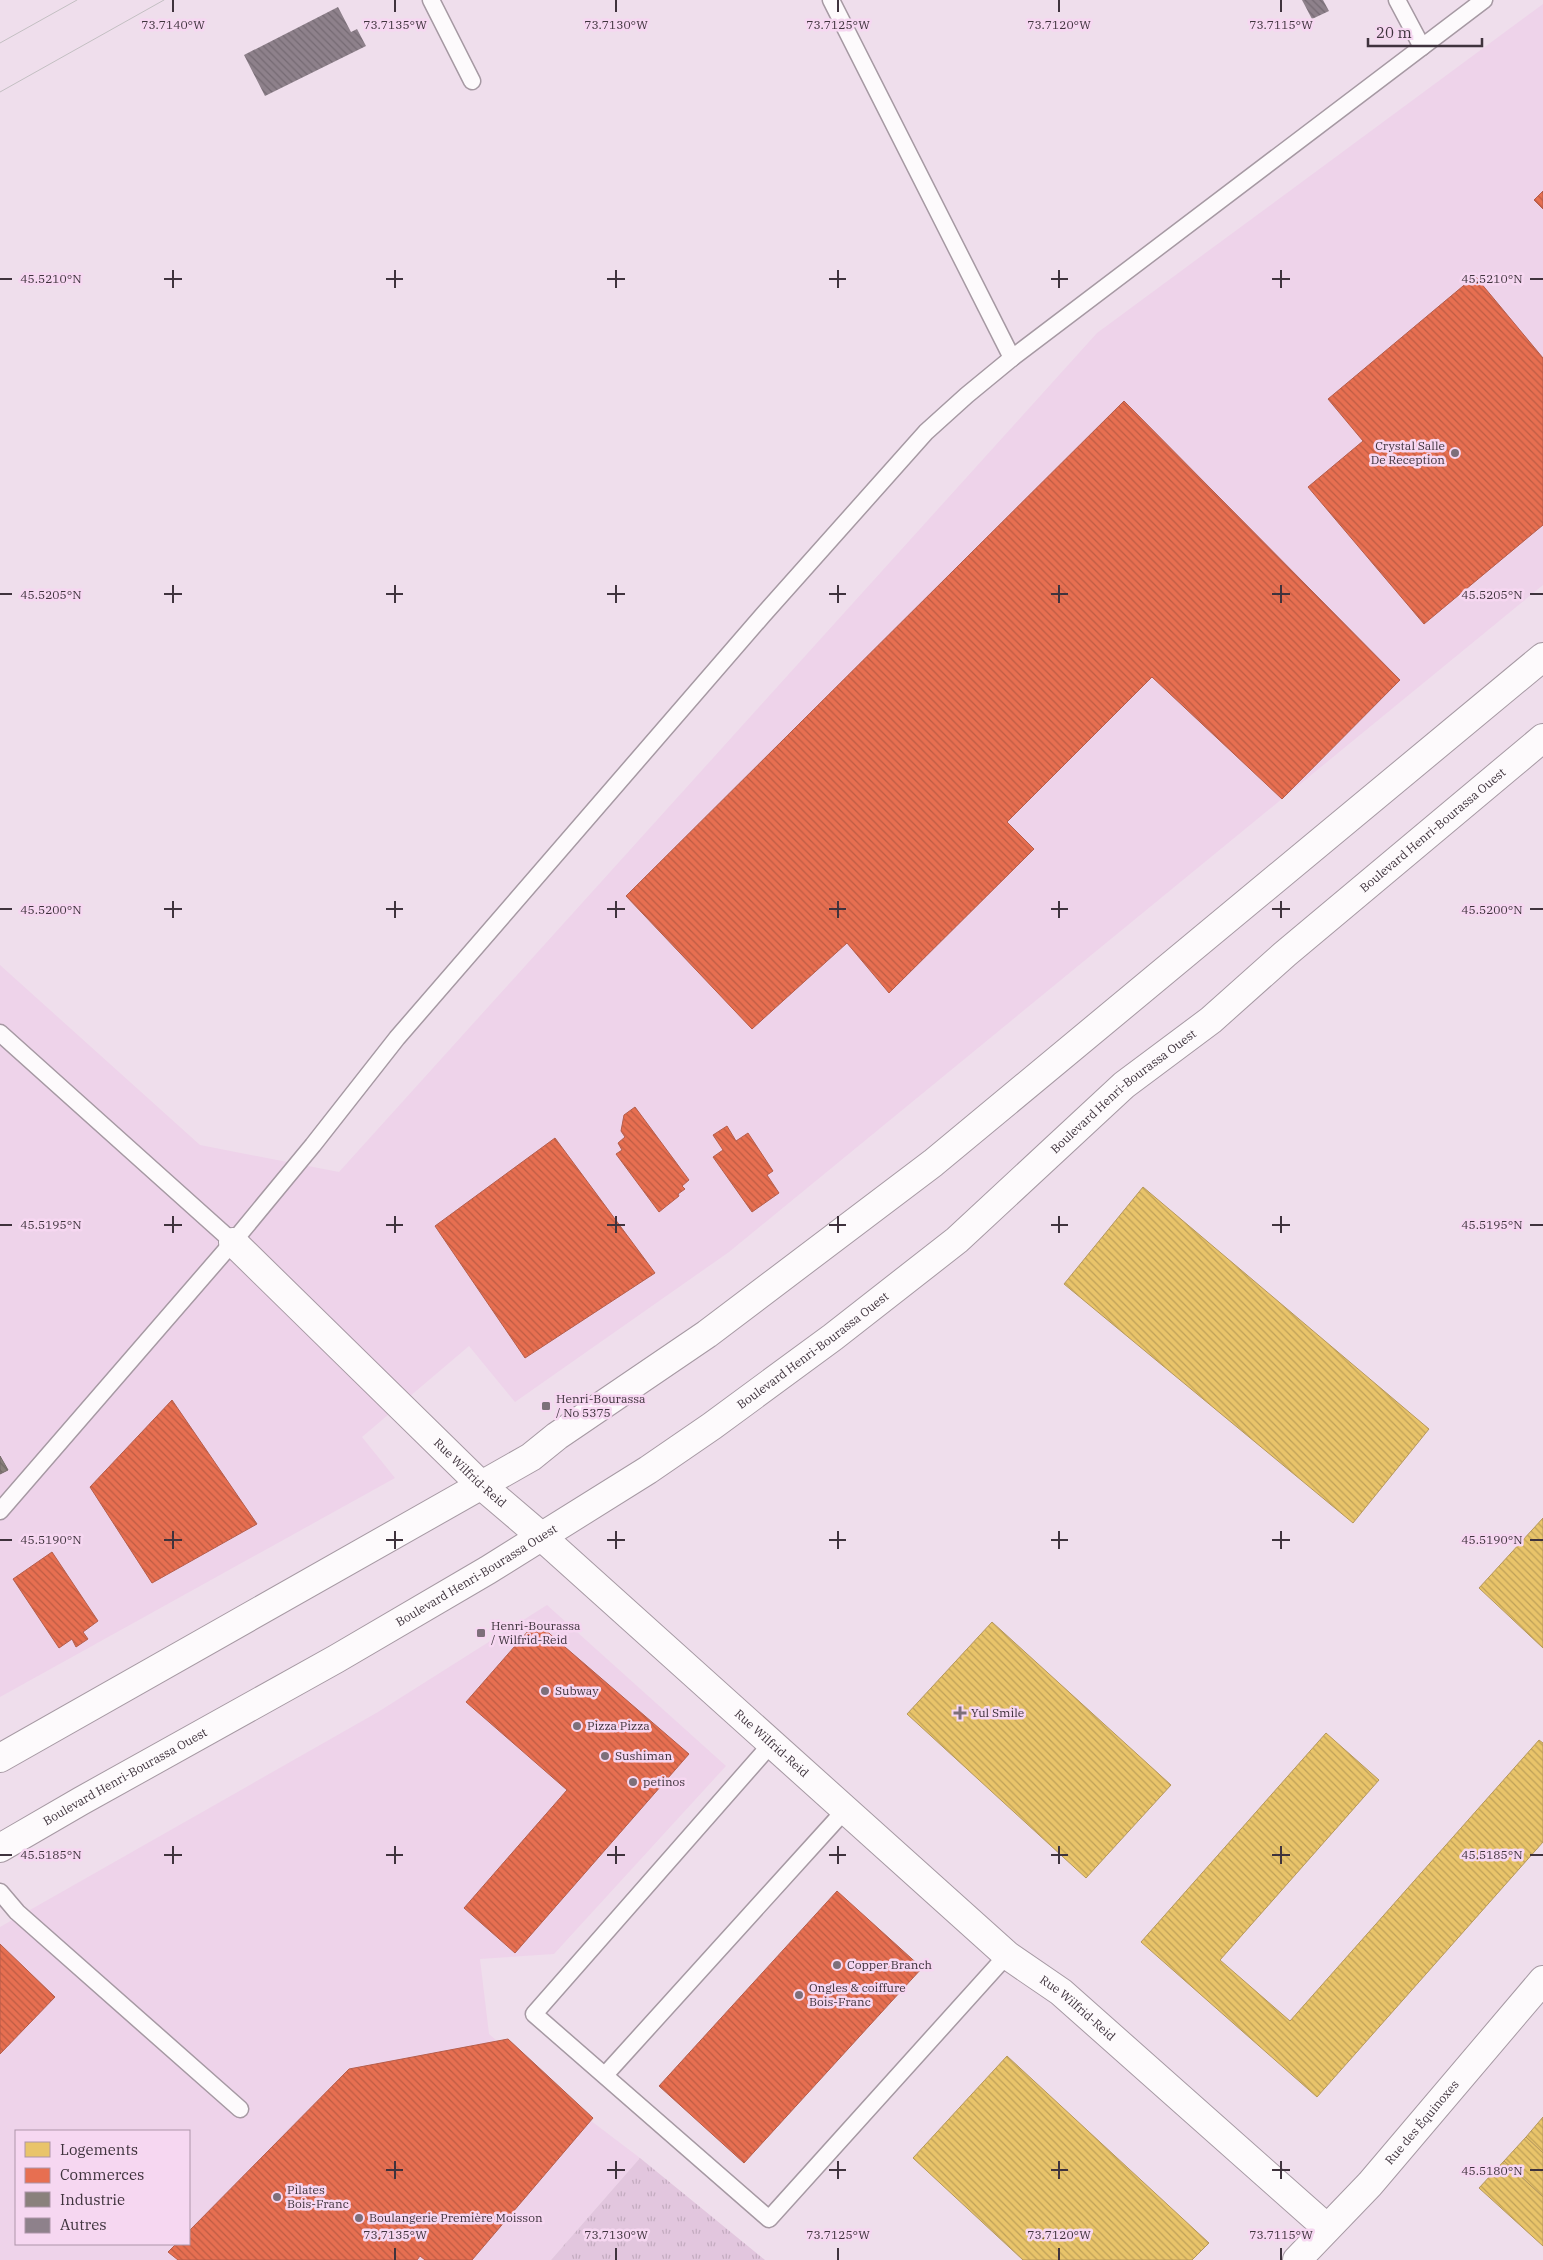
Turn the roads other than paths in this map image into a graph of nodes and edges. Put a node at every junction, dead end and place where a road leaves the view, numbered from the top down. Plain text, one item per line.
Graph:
1 (431, 0) edge
2 (831, 0) edge
3 (1397, 0) edge
4 (1484, 0) edge
5 (1422, 47) junction
6 (472, 81) dead end
7 (1012, 358) junction
8 (1543, 657) edge
9 (1543, 738) edge
10 (0, 1033) edge
11 (233, 1242) junction
12 (480, 1485) junction
13 (0, 1511) edge
14 (542, 1537) junction
15 (772, 1743) junction
16 (0, 1758) edge
17 (846, 1809) junction
18 (0, 1848) edge
19 (0, 1892) edge
20 (1007, 1955) junction
21 (1543, 1980) edge
22 (606, 2075) junction
23 (240, 2109) dead end
24 (1327, 2228) junction
25 (1297, 2260) edge

1 - 6 lane
2 - 7 lane
3 - 5 lane
4 - 5 lane
5 - 7 lane
7 - 11 lane
8 - 12 main road
9 - 14 main road, Boulevard Henri-Bourassa Ouest
10 - 11 lane
11 - 12 main road, Rue Wilfrid-Reid
11 - 13 lane
12 - 14 main road, Rue Wilfrid-Reid
12 - 16 main road
14 - 15 main road, Rue Wilfrid-Reid
14 - 18 main road, Boulevard Henri-Bourassa Ouest
15 - 17 main road, Rue Wilfrid-Reid
15 - 22 lane
17 - 20 main road, Rue Wilfrid-Reid
17 - 22 lane
19 - 23 lane
20 - 22 lane
20 - 24 main road, Rue Wilfrid-Reid
21 - 24 main road, Rue des Équinoxes
24 - 25 main road, Rue des Équinoxes

